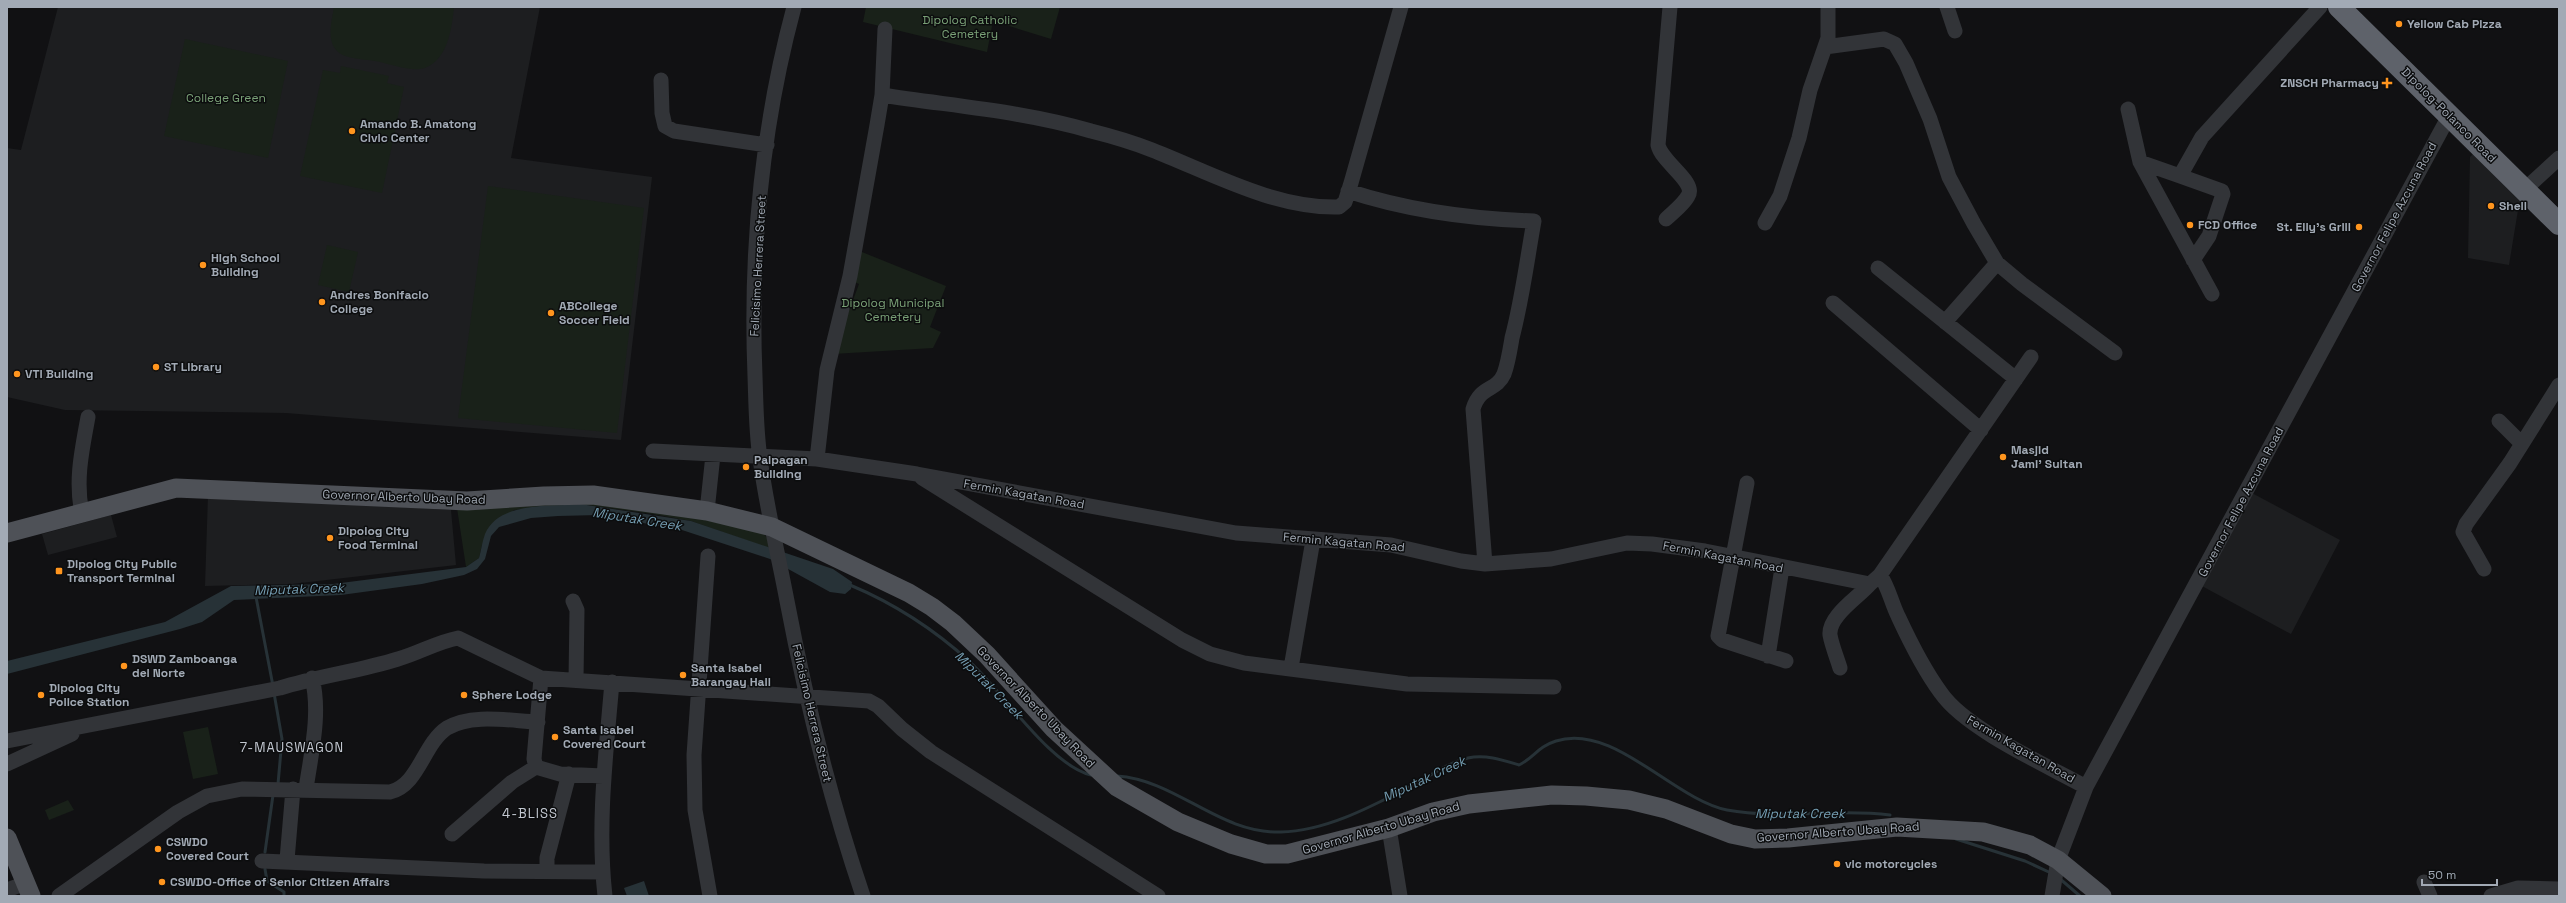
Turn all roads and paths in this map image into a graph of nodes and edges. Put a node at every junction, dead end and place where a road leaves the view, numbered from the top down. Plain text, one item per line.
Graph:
1 (794, 7) edge
2 (1401, 7) edge
3 (1670, 7) edge
4 (1828, 7) edge
5 (1947, 7) edge
6 (2320, 7) edge
7 (2339, 7) edge
8 (885, 29) dead end
9 (1955, 31) dead end
10 (1825, 47) junction
11 (661, 80) dead end
12 (882, 95) junction
13 (2128, 109) dead end
14 (2449, 116) junction
15 (767, 145) junction
16 (2559, 158) edge
17 (2140, 162) junction
18 (2180, 176) junction
19 (2524, 190) junction
20 (1348, 191) junction
21 (1666, 219) dead end
22 (1765, 223) dead end
23 (2559, 224) edge
24 (2193, 260) junction
25 (1997, 263) junction
26 (1878, 268) dead end
27 (2212, 294) dead end
28 (1833, 304) dead end
29 (1945, 322) junction
30 (2115, 353) dead end
31 (2031, 358) dead end
32 (2016, 379) junction
33 (2559, 385) edge
34 (88, 417) dead end
35 (2499, 421) dead end
36 (1981, 430) junction
37 (2522, 444) junction
38 (653, 451) dead end
39 (713, 455) junction
40 (760, 457) junction
41 (817, 460) junction
42 (917, 474) junction
43 (1747, 484) dead end
44 (707, 511) junction
45 (82, 514) junction
46 (772, 527) junction
47 (7, 533) edge
48 (1313, 540) junction
49 (708, 556) dead end
50 (1731, 558) junction
51 (1485, 564) junction
52 (1782, 568) junction
53 (2484, 569) dead end
54 (1875, 580) junction
55 (573, 601) dead end
56 (1768, 656) junction
57 (1786, 661) dead end
58 (1291, 668) junction
59 (1840, 668) dead end
60 (312, 678) junction
61 (541, 678) junction
62 (576, 680) junction
63 (612, 682) junction
64 (1554, 688) dead end
65 (698, 690) junction
66 (805, 695) junction
67 (538, 722) junction
68 (96, 723) junction
69 (7, 741) edge
70 (7, 764) edge
71 (536, 767) junction
72 (569, 774) junction
73 (603, 776) junction
74 (2086, 787) junction
75 (288, 789) junction
76 (1389, 828) junction
77 (452, 834) dead end
78 (7, 838) edge
79 (287, 860) junction
80 (262, 861) dead end
81 (547, 872) junction
82 (603, 872) junction
83 (2055, 878) edge
84 (2424, 882) dead end
85 (29, 889) edge
86 (2559, 889) edge
87 (7, 890) edge
88 (59, 896) edge
89 (605, 896) edge
90 (710, 896) edge
91 (862, 896) edge
92 (1158, 896) edge
93 (1400, 896) edge
94 (2102, 896) edge
95 (2430, 896) edge
96 (2491, 896) edge

1 - 15 street, Felicisimo Herrera Street
2 - 20 street
3 - 21 street
4 - 10 street
5 - 9 street
6 - 18 street
7 - 14 highway, Dipolog-Polanco Road
8 - 12 street
10 - 22 street
10 - 25 street
11 - 15 street
12 - 20 street
12 - 41 street
13 - 17 street
14 - 19 highway, Dipolog-Polanco Road
14 - 74 street, Governor Felipe Azcuna Road
15 - 40 street, Felicisimo Herrera Street
16 - 19 street
17 - 18 street
17 - 24 street
18 - 24 street
19 - 23 highway, Dipolog-Polanco Road
20 - 51 street
24 - 27 street
25 - 29 street
25 - 30 street
26 - 29 street
28 - 36 street
29 - 32 street
31 - 32 street
32 - 36 street
33 - 37 street
34 - 45 street
35 - 37 street
36 - 54 street
37 - 53 street
38 - 39 street, Fermin Kagatan Road
39 - 40 street, Fermin Kagatan Road
39 - 44 street
40 - 41 street, Fermin Kagatan Road
40 - 46 street, Felicisimo Herrera Street
41 - 42 street, Fermin Kagatan Road
42 - 48 street, Fermin Kagatan Road
42 - 58 street
43 - 50 street
44 - 45 main road, Governor Alberto Ubay Road
44 - 46 main road, Governor Alberto Ubay Road
45 - 47 main road, Governor Alberto Ubay Road
46 - 66 street, Felicisimo Herrera Street
46 - 76 main road, Governor Alberto Ubay Road
48 - 51 street, Fermin Kagatan Road
48 - 58 street
49 - 65 street
50 - 51 street, Fermin Kagatan Road
50 - 52 street, Fermin Kagatan Road
50 - 56 street
52 - 54 street, Fermin Kagatan Road
52 - 56 street
54 - 59 street
54 - 74 street, Fermin Kagatan Road
55 - 62 street
56 - 57 street
58 - 64 street
60 - 61 street
60 - 68 street
60 - 75 street
61 - 62 street
61 - 67 street
62 - 63 street
63 - 65 street
63 - 73 street
65 - 66 street
65 - 90 street
66 - 91 street, Felicisimo Herrera Street
66 - 92 street
67 - 71 street
67 - 75 street
68 - 69 street
68 - 70 street
71 - 72 street
71 - 77 street
72 - 73 street
72 - 81 street
73 - 82 street
74 - 83 street, Governor Felipe Azcuna Road
75 - 79 street
75 - 88 street
76 - 83 main road, Governor Alberto Ubay Road
76 - 93 street
78 - 85 main road
79 - 80 street
79 - 81 street
81 - 82 street
82 - 89 street
83 - 94 main road, Governor Alberto Ubay Road
84 - 95 street
85 - 87 street
86 - 96 street

